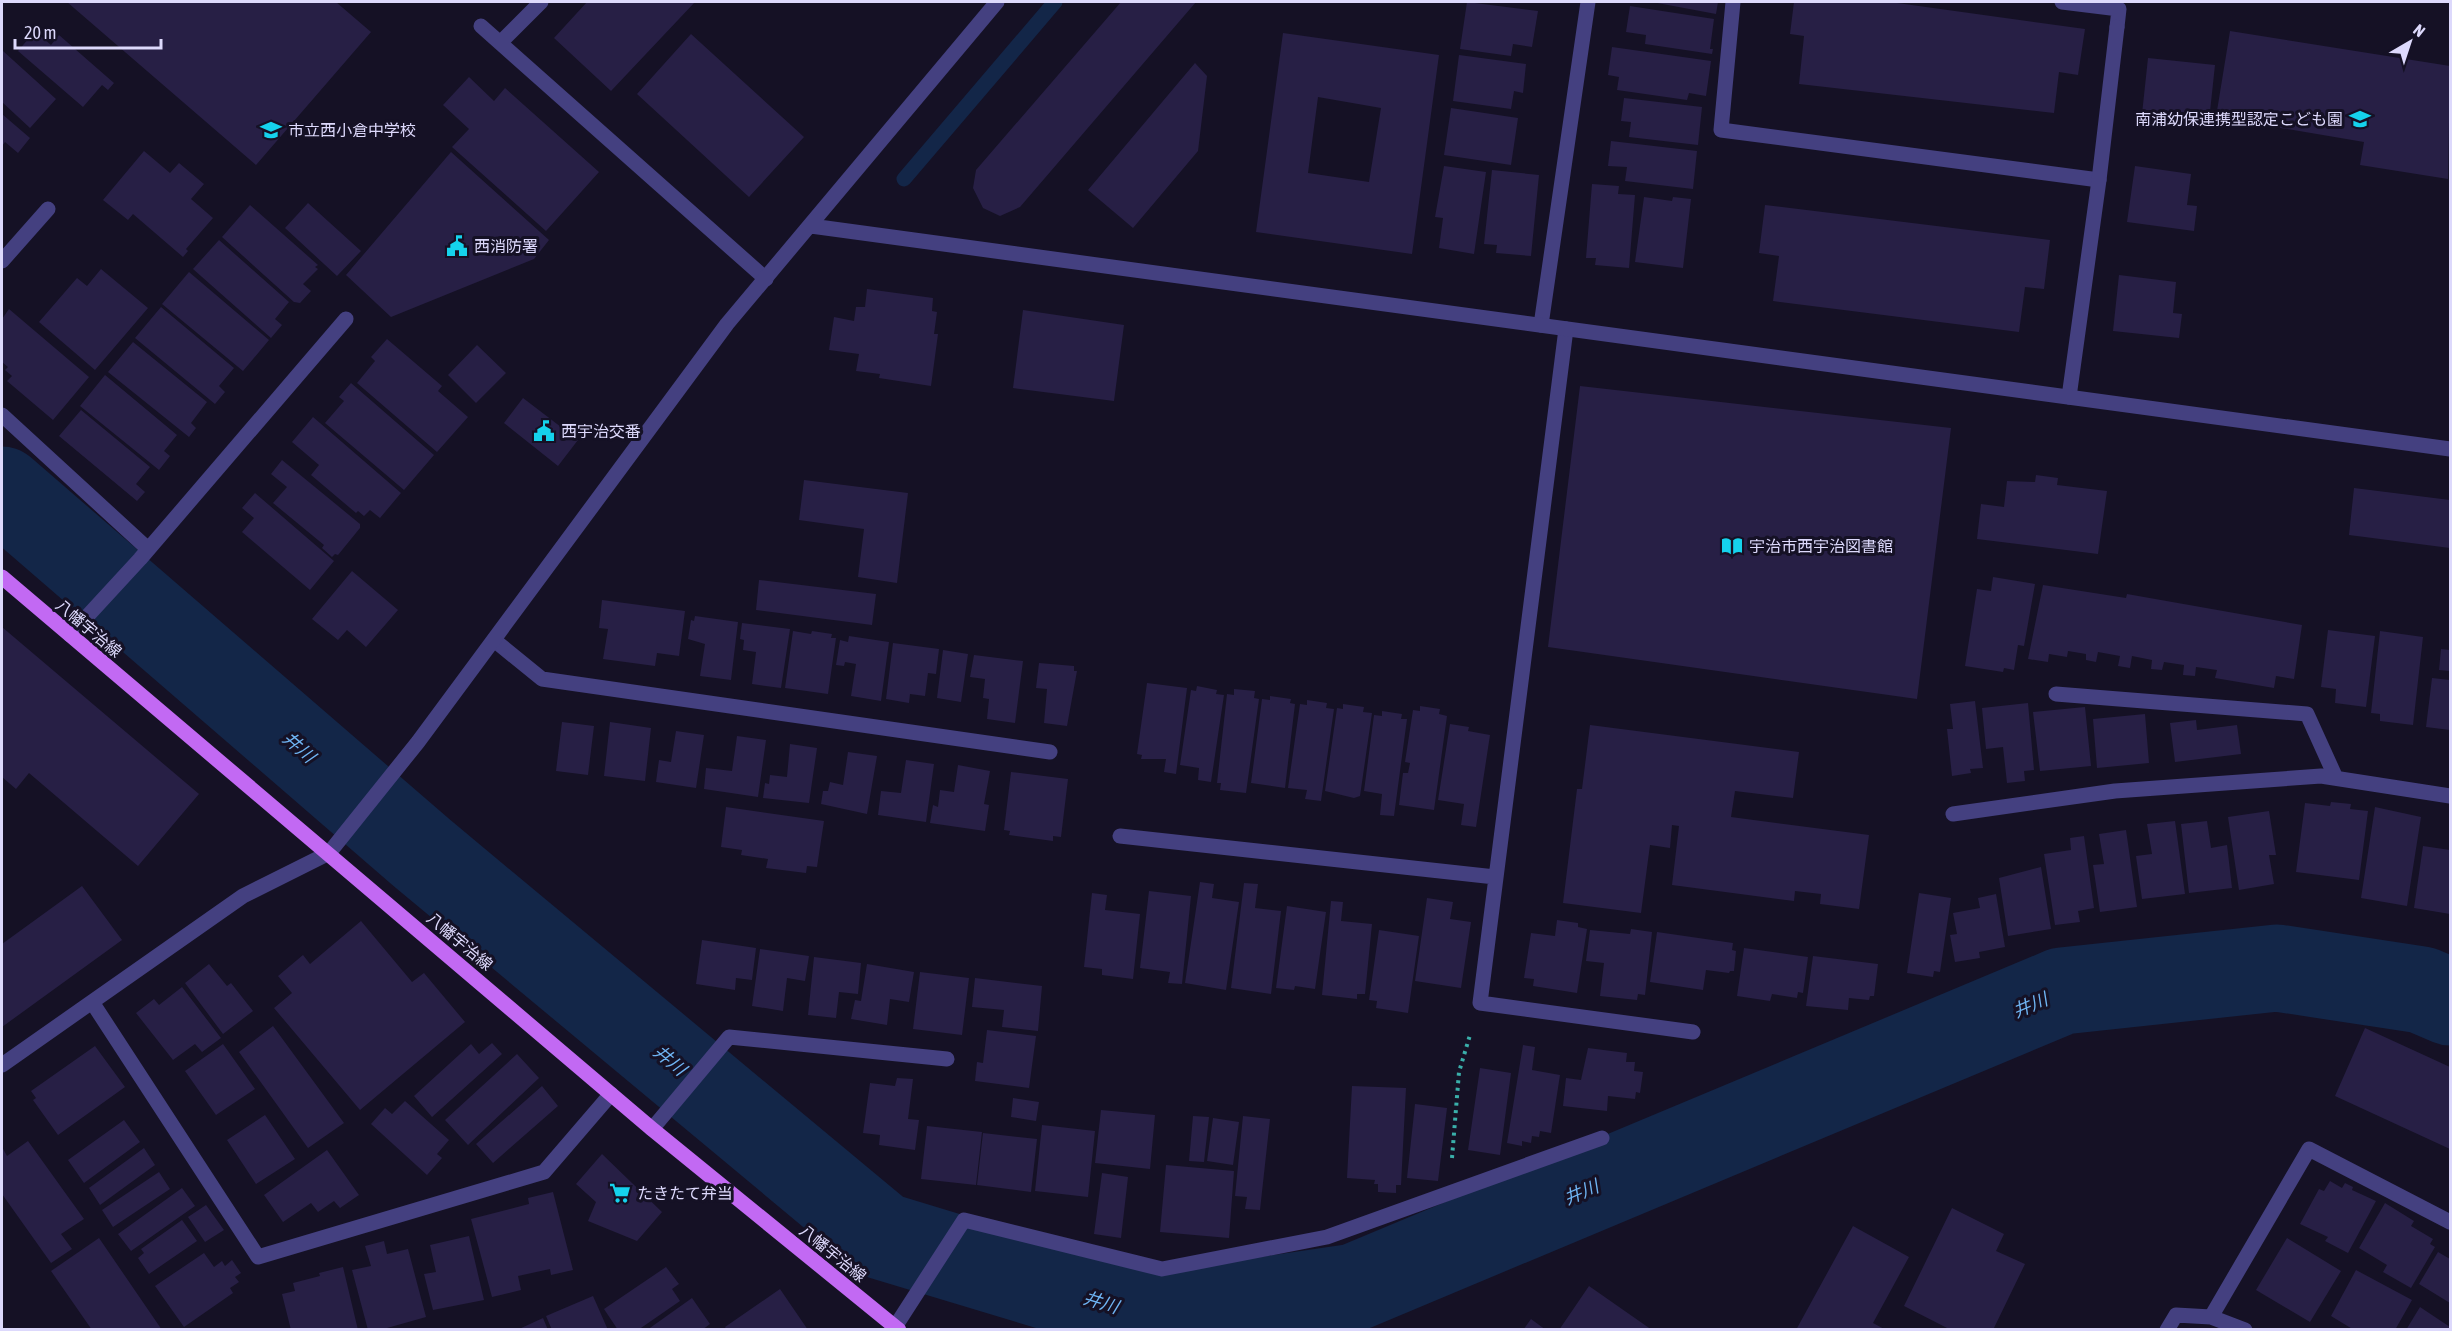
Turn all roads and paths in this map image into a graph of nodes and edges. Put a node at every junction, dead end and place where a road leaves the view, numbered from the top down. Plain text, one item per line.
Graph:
1 (541, 2) edge
2 (997, 2) edge
3 (1588, 2) edge
4 (1733, 2) edge
5 (2062, 2) edge
6 (481, 26) dead end
7 (501, 43) junction
8 (2099, 180) junction
9 (48, 209) dead end
10 (811, 226) junction
11 (2, 261) edge
12 (766, 279) junction
13 (346, 319) dead end
14 (1541, 326) junction
15 (1566, 329) junction
16 (2069, 397) junction
17 (2, 415) edge
18 (2451, 449) edge
19 (144, 554) junction
20 (2, 577) edge
21 (70, 634) junction
22 (494, 639) junction
23 (2056, 694) dead end
24 (1050, 752) dead end
25 (2336, 778) junction
26 (2451, 796) edge
27 (1953, 814) dead end
28 (1120, 836) dead end
29 (330, 851) junction
30 (1495, 877) junction
31 (92, 1002) junction
32 (1480, 1003) junction
33 (1693, 1032) dead end
34 (947, 1059) dead end
35 (2, 1065) edge
36 (611, 1094) junction
37 (652, 1129) junction
38 (1602, 1138) dead end
39 (1449, 1193) junction
40 (2451, 1222) edge
41 (2211, 1317) junction
42 (896, 1329) edge
43 (2167, 1329) edge
44 (2245, 1329) edge

1 - 7 street
2 - 10 street
3 - 14 street
4 - 8 street
5 - 8 street
6 - 7 street
7 - 12 street
8 - 16 street
9 - 11 street
10 - 12 street
10 - 14 street
12 - 22 street
13 - 19 street
14 - 15 street
15 - 16 street
15 - 30 street
16 - 18 street
17 - 19 street
19 - 21 street
20 - 21 main road, 八幡宇治線
21 - 29 main road, 八幡宇治線
22 - 24 street
22 - 29 street
23 - 25 street
25 - 26 street
25 - 27 street
28 - 30 street
29 - 31 street
29 - 36 main road, 八幡宇治線
30 - 32 street
31 - 35 street
31 - 36 street
32 - 33 street
32 - 39 path
34 - 37 street
36 - 37 main road, 八幡宇治線
37 - 42 main road, 八幡宇治線
38 - 39 street
39 - 42 street
40 - 41 street
41 - 43 street
41 - 44 street

